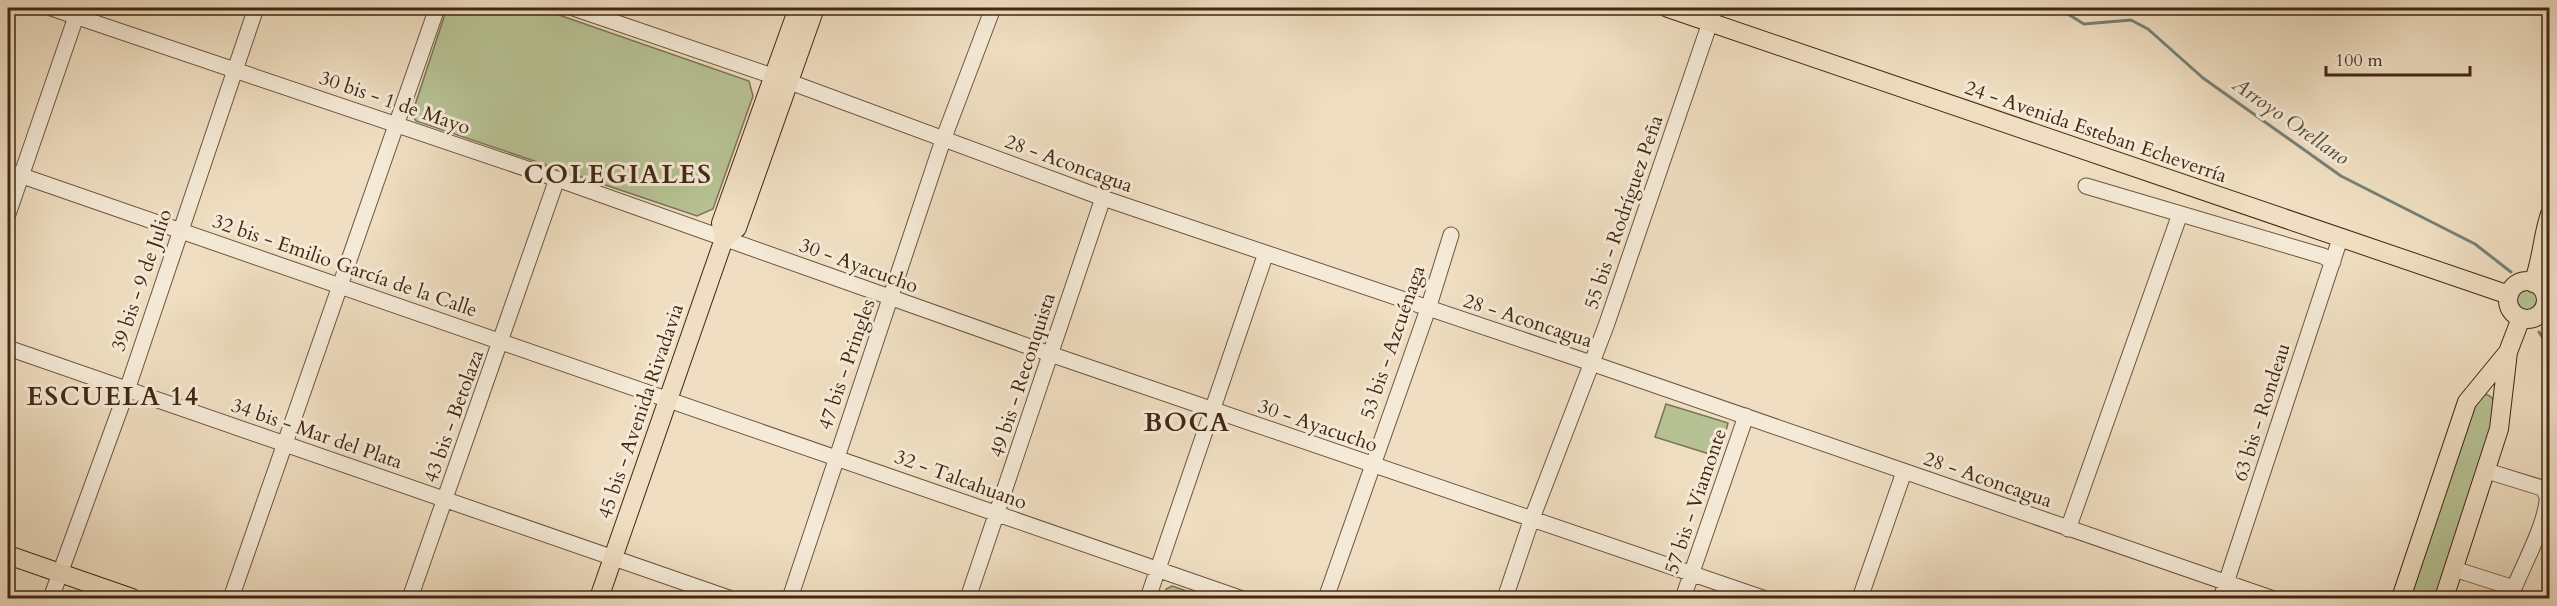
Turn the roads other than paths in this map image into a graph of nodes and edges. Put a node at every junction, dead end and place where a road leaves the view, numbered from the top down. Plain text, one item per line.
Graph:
1 (51, 8) edge
2 (256, 8) edge
3 (437, 8) edge
4 (573, 8) edge
5 (798, 8) edge
6 (814, 8) edge
7 (993, 8) edge
8 (1668, 8) edge
9 (78, 12) edge
10 (614, 14) edge
11 (1712, 15) edge
12 (234, 70) junction
13 (782, 79) junction
14 (396, 125) junction
15 (944, 140) junction
16 (14, 173) edge
17 (557, 179) junction
18 (2086, 186) dead end
19 (1103, 198) junction
20 (8, 214) edge
21 (2180, 214) junction
22 (2550, 214) edge
23 (181, 229) junction
24 (1451, 235) dead end
25 (724, 239) junction
26 (2340, 239) junction
27 (1266, 253) junction
28 (2333, 262) junction
29 (2541, 269) edge
30 (341, 284) junction
31 (2509, 295) junction
32 (891, 299) junction
33 (2547, 307) edge
34 (1428, 309) junction
35 (2521, 318) junction
36 (502, 342) junction
37 (8, 348) edge
38 (2508, 352) junction
39 (1050, 354) junction
40 (1591, 363) junction
41 (127, 390) junction
42 (2471, 397) junction
43 (668, 400) junction
44 (2500, 407) junction
45 (1213, 410) junction
46 (1746, 416) junction
47 (286, 443) junction
48 (837, 457) junction
49 (1371, 465) junction
50 (2487, 471) junction
51 (1904, 472) junction
52 (445, 499) junction
53 (998, 515) junction
54 (1531, 521) junction
55 (2068, 529) junction
56 (2542, 538) edge
57 (8, 555) edge
58 (613, 558) junction
59 (1158, 569) junction
60 (2454, 569) junction
61 (60, 573) junction
62 (1692, 573) junction
63 (2224, 591) edge
64 (2512, 593) edge
65 (51, 598) edge
66 (132, 598) edge
67 (231, 598) edge
68 (410, 598) edge
69 (599, 598) edge
70 (729, 598) edge
71 (790, 598) edge
72 (968, 598) edge
73 (1148, 598) edge
74 (1240, 598) edge
75 (1326, 598) edge
76 (1505, 598) edge
77 (1683, 598) edge
78 (1763, 598) edge
79 (1860, 598) edge
80 (2271, 598) edge
81 (2401, 598) edge
82 (2444, 598) edge

1 - 9 street, 30 bis - 1 de Mayo
2 - 12 street, 39 bis - 9 de Julio
3 - 14 street
4 - 10 street, 28 - Aconcagua
5 - 13 main road, 45 bis - Avenida Rivadavia
6 - 13 main road, 45 bis - Avenida Rivadavia
7 - 15 street, 47 bis - Pringles
8 - 11 main road, 24 - Avenida Esteban Echeverría
9 - 12 street, 30 bis - 1 de Mayo
9 - 16 street
10 - 13 street, 28 - Aconcagua
11 - 26 main road, 24 - Avenida Esteban Echeverría
11 - 40 street, 55 bis - Rodríguez Peña
12 - 14 street, 30 bis - 1 de Mayo
12 - 23 street, 39 bis - 9 de Julio
13 - 15 street, 28 - Aconcagua
13 - 25 main road, 45 bis - Avenida Rivadavia
14 - 17 street, 30 bis - 1 de Mayo
14 - 30 street
15 - 19 street, 28 - Aconcagua
15 - 32 street, 47 bis - Pringles
16 - 20 street
16 - 23 street, 32 bis - Emilio García de la Calle
17 - 25 street, 30 bis - 1 de Mayo
17 - 36 street, 43 bis - Betolaza
18 - 21 street
19 - 27 street, 28 - Aconcagua
19 - 39 street, 49 bis - Reconquista
21 - 28 street
21 - 55 street
22 - 29 main road
23 - 30 street, 32 bis - Emilio García de la Calle
23 - 41 street, 39 bis - 9 de Julio
24 - 34 street, 53 bis - Azcuénaga
25 - 32 street, 30 - Ayacucho
25 - 43 main road, 45 bis - Avenida Rivadavia
26 - 28 street, 63 bis - Rondeau
26 - 31 main road, 24 - Avenida Esteban Echeverría
27 - 34 street, 28 - Aconcagua
27 - 45 street
28 - 63 street, 63 bis - Rondeau
29 - 31 main road
29 - 33 main road
30 - 36 street, 32 bis - Emilio García de la Calle
30 - 47 street
31 - 35 main road
32 - 39 street, 30 - Ayacucho
32 - 48 street, 47 bis - Pringles
33 - 35 main road
34 - 40 street, 28 - Aconcagua
34 - 49 street, 53 bis - Azcuénaga
35 - 38 main road
36 - 43 street, 32 bis - Emilio García de la Calle
36 - 52 street, 43 bis - Betolaza
37 - 41 street, 34 bis - Mar del Plata
38 - 42 main road
38 - 44 main road
39 - 45 street, 30 - Ayacucho
39 - 53 street, 49 bis - Reconquista
40 - 46 street, 28 - Aconcagua
40 - 54 street, 55 bis - Rodríguez Peña
41 - 47 street, 34 bis - Mar del Plata
41 - 61 street, 39 bis - 9 de Julio
42 - 44 main road
42 - 81 main road
43 - 48 street, 32 - Talcahuano
43 - 58 main road, 45 bis - Avenida Rivadavia
44 - 50 main road
45 - 49 street, 30 - Ayacucho
45 - 59 street
46 - 51 street, 28 - Aconcagua
46 - 62 street, 57 bis - Viamonte
47 - 52 street, 34 bis - Mar del Plata
47 - 67 street
48 - 53 street, 32 - Talcahuano
48 - 71 street, 47 bis - Pringles
49 - 54 street, 30 - Ayacucho
49 - 75 street, 53 bis - Azcuénaga
50 - 56 street
50 - 60 main road
51 - 55 street, 28 - Aconcagua
51 - 79 street
52 - 58 street, 34 bis - Mar del Plata
52 - 68 street, 43 bis - Betolaza
53 - 59 street, 32 - Talcahuano
53 - 72 street, 49 bis - Reconquista
54 - 62 street, 30 - Ayacucho
54 - 76 street, 55 bis - Rodríguez Peña
55 - 63 street, 28 - Aconcagua
56 - 64 street
57 - 61 main road
58 - 69 main road, 45 bis - Avenida Rivadavia
58 - 70 street, 34 bis - Mar del Plata
59 - 73 street
59 - 74 street, 32 - Talcahuano
60 - 64 street
60 - 82 main road
61 - 65 street, 39 bis - 9 de Julio
61 - 66 main road
62 - 77 street, 57 bis - Viamonte
62 - 78 street, 30 - Ayacucho
63 - 80 street, 28 - Aconcagua

